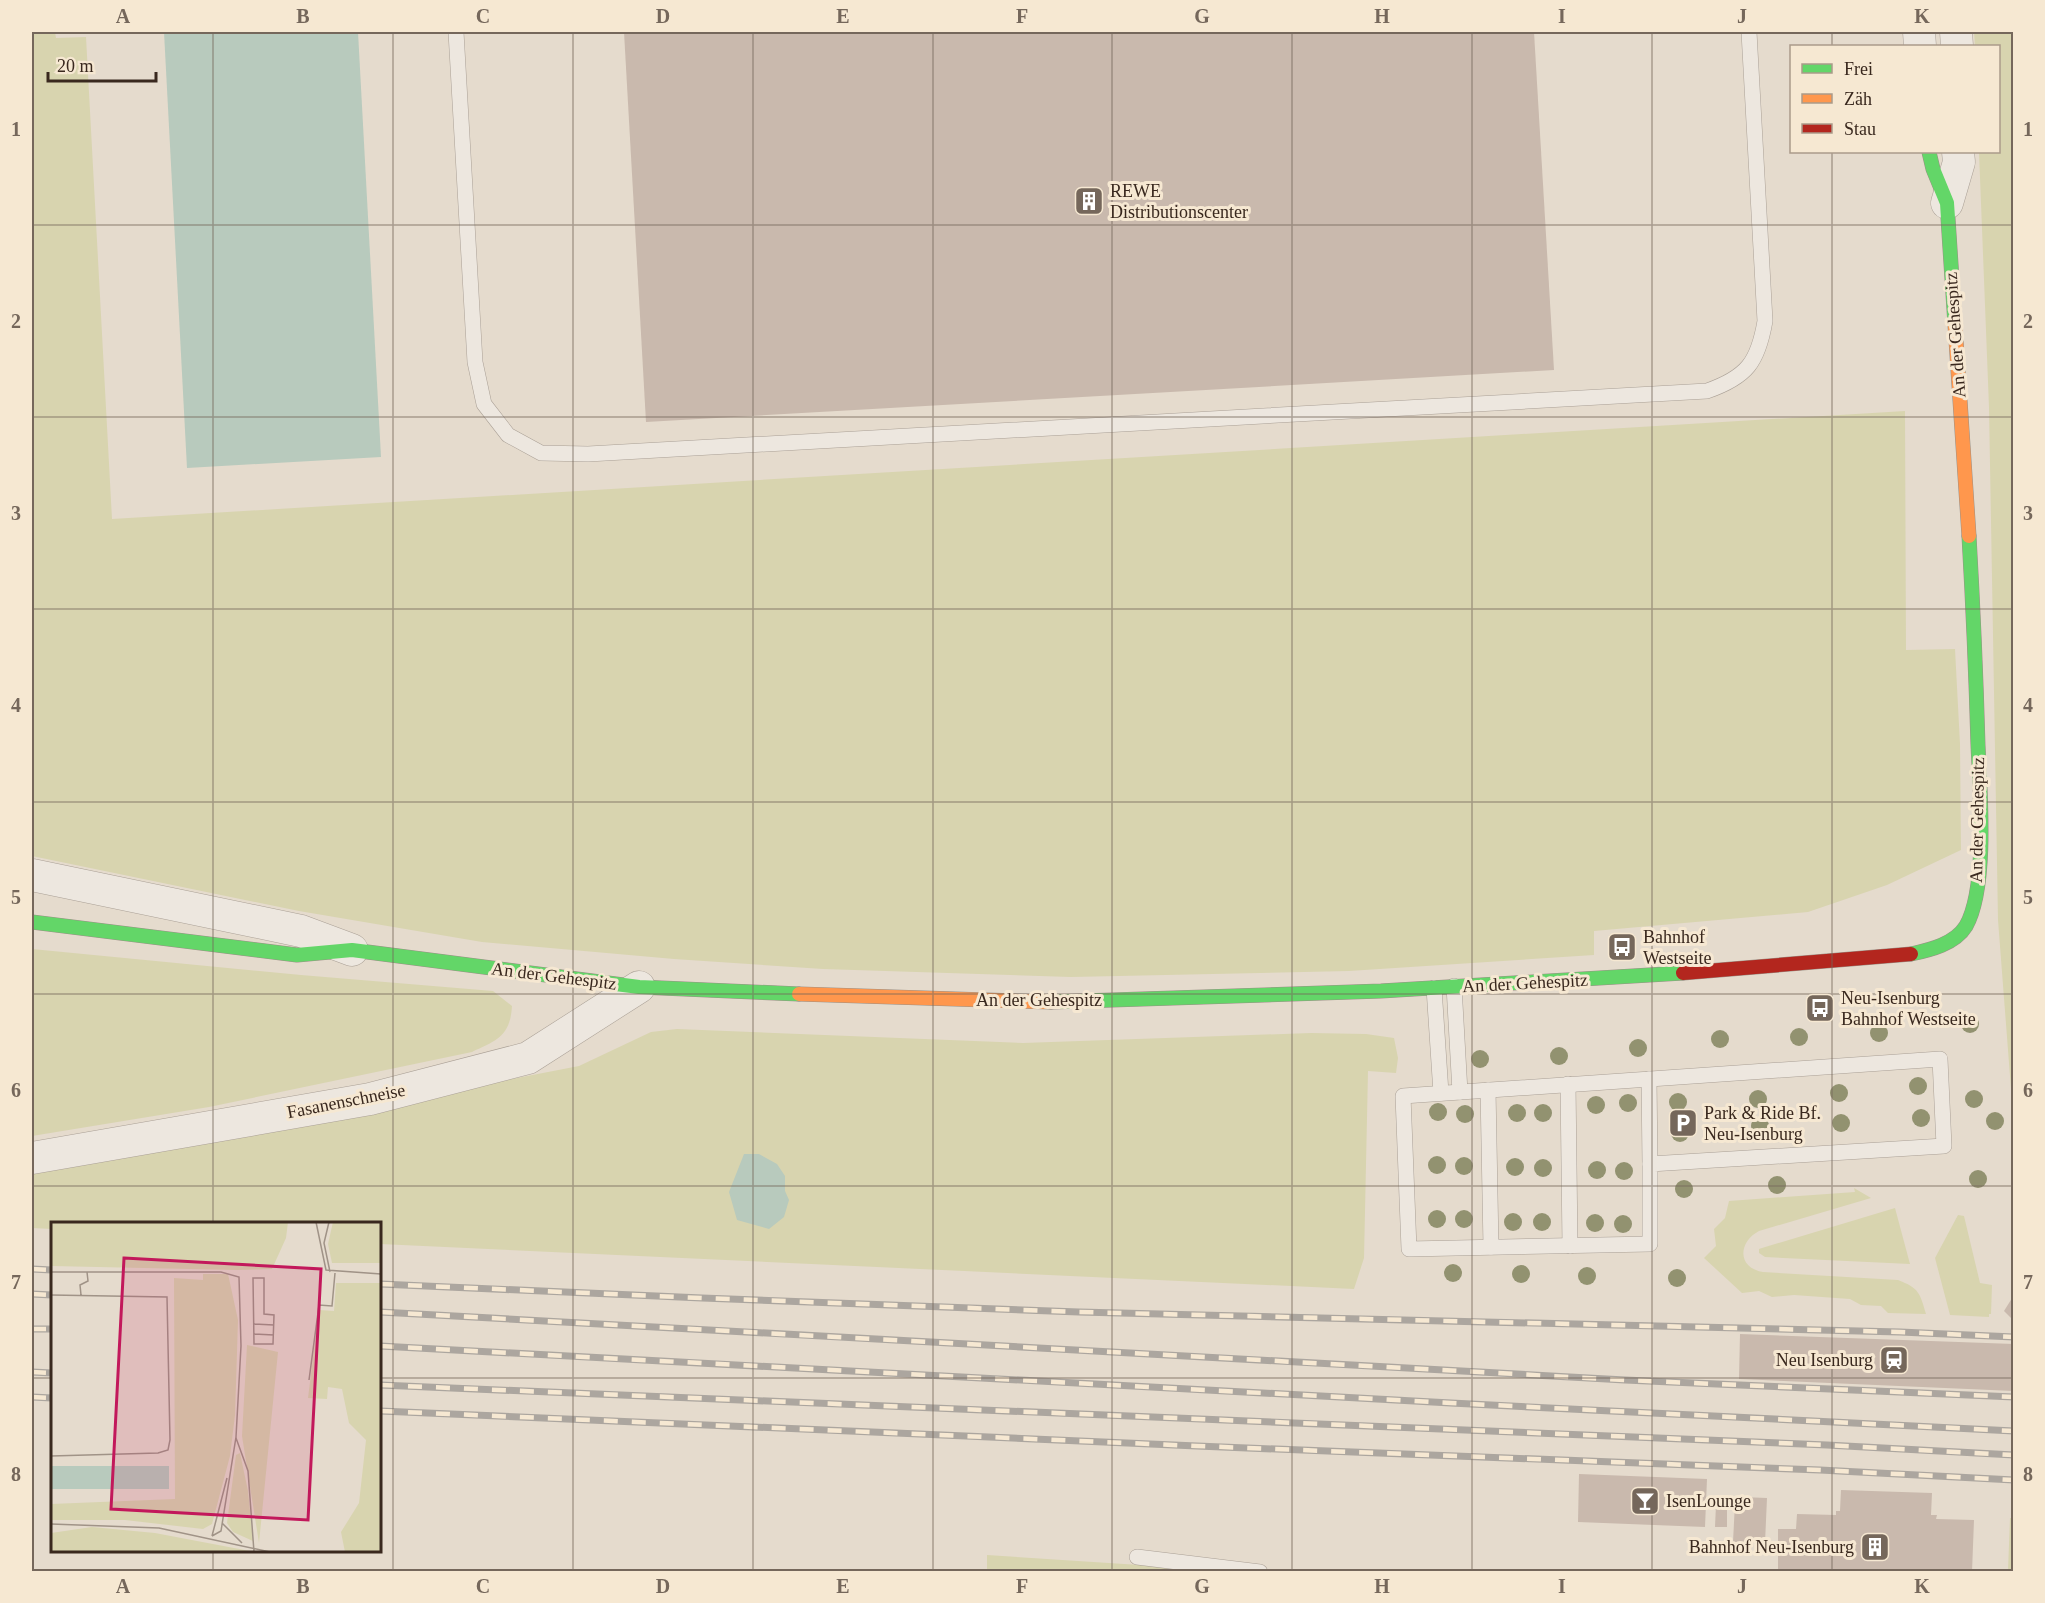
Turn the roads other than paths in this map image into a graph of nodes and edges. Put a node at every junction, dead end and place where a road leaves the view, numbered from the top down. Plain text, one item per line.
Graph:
1 (456, 32) edge
2 (1749, 32) edge
3 (1929, 153) edge
4 (1944, 153) edge
5 (1958, 153) edge
6 (1947, 204) junction
7 (32, 875) edge
8 (32, 922) edge
9 (352, 950) junction
10 (1454, 986) junction
11 (639, 987) junction
12 (1434, 988) junction
13 (1649, 1079) junction
14 (1568, 1084) junction
15 (1488, 1090) junction
16 (1460, 1092) junction
17 (1441, 1093) junction
18 (32, 1158) edge
19 (1650, 1164) junction
20 (1570, 1246) junction
21 (1491, 1247) junction
22 (1137, 1557) dead end
23 (1260, 1572) edge

1 - 2 lane
3 - 6 street, An der Gehespitz
4 - 6 street
5 - 6 street, An der Gehespitz
6 - 10 street, An der Gehespitz
7 - 9 street, An der Gehespitz
8 - 9 street, An der Gehespitz
9 - 11 street, An der Gehespitz
10 - 12 street, An der Gehespitz
10 - 16 lane
11 - 12 street, An der Gehespitz
11 - 18 street, Fasanenschneise
12 - 17 lane
13 - 14 lane
13 - 19 lane
13 - 19 lane
14 - 15 lane
14 - 20 lane
15 - 16 lane
15 - 21 lane
16 - 17 lane
17 - 21 lane
19 - 20 lane
20 - 21 lane
22 - 23 lane

